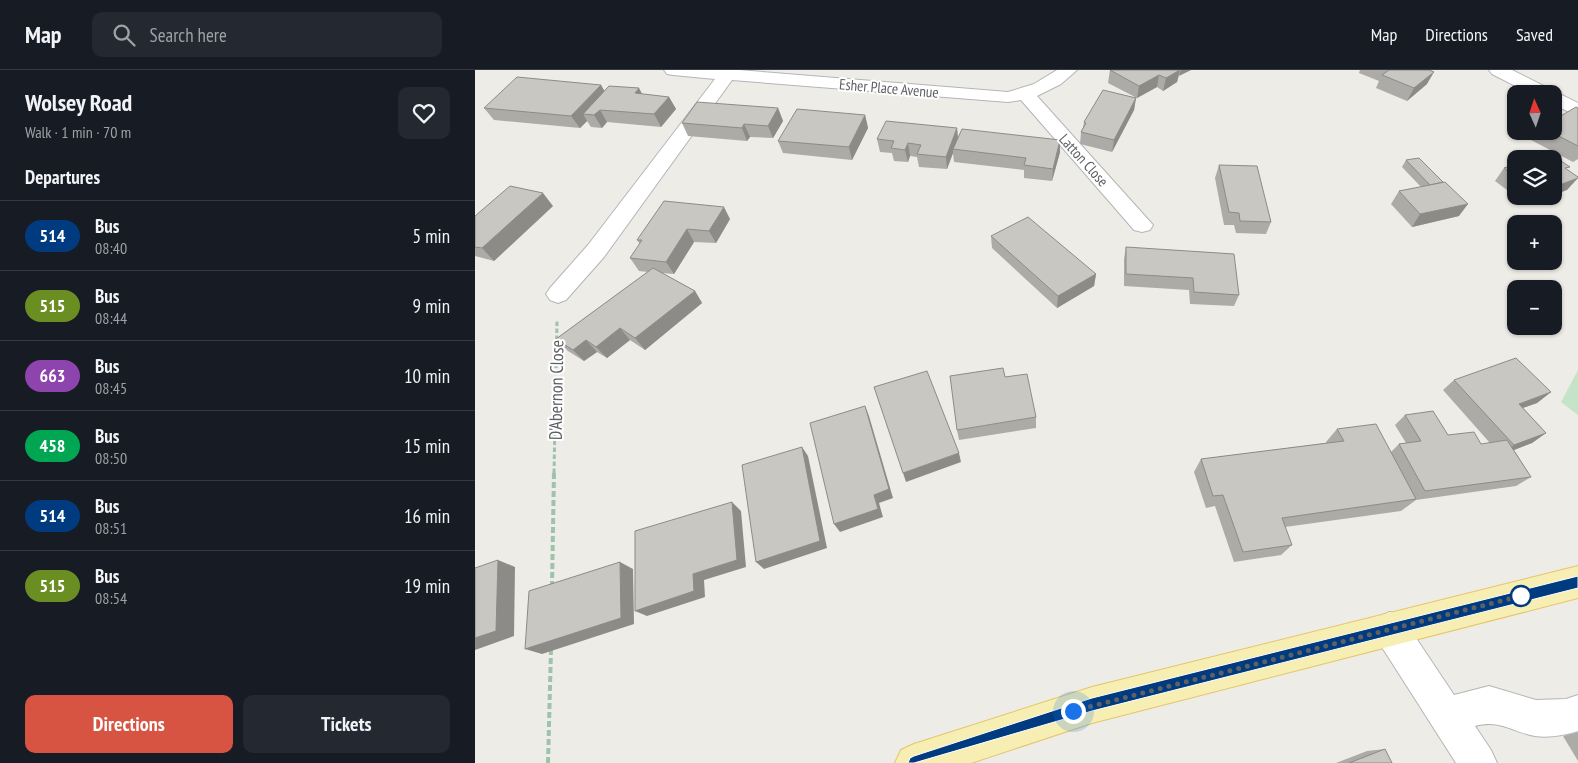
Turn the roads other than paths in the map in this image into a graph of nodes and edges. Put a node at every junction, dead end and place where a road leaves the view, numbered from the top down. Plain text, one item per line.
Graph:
1 (673, 70) edge
2 (1068, 70) edge
3 (1498, 70) edge
4 (727, 75) junction
5 (1528, 85) edge
6 (1026, 95) junction
7 (1563, 102) edge
8 (1578, 110) edge
9 (1142, 225) dead end
10 (558, 294) road end
11 (1578, 582) edge
12 (1390, 629) junction
13 (1578, 713) edge
14 (1447, 715) junction
15 (914, 763) edge
16 (1478, 763) edge

1 - 4 street, Esher Place Avenue
2 - 6 street, Esher Place Avenue
3 - 5 street
4 - 6 street, Esher Place Avenue
4 - 10 street
6 - 9 street, Latton Close
7 - 8 street
11 - 12 main road
12 - 14 street
12 - 15 main road
13 - 14 street
14 - 16 street

